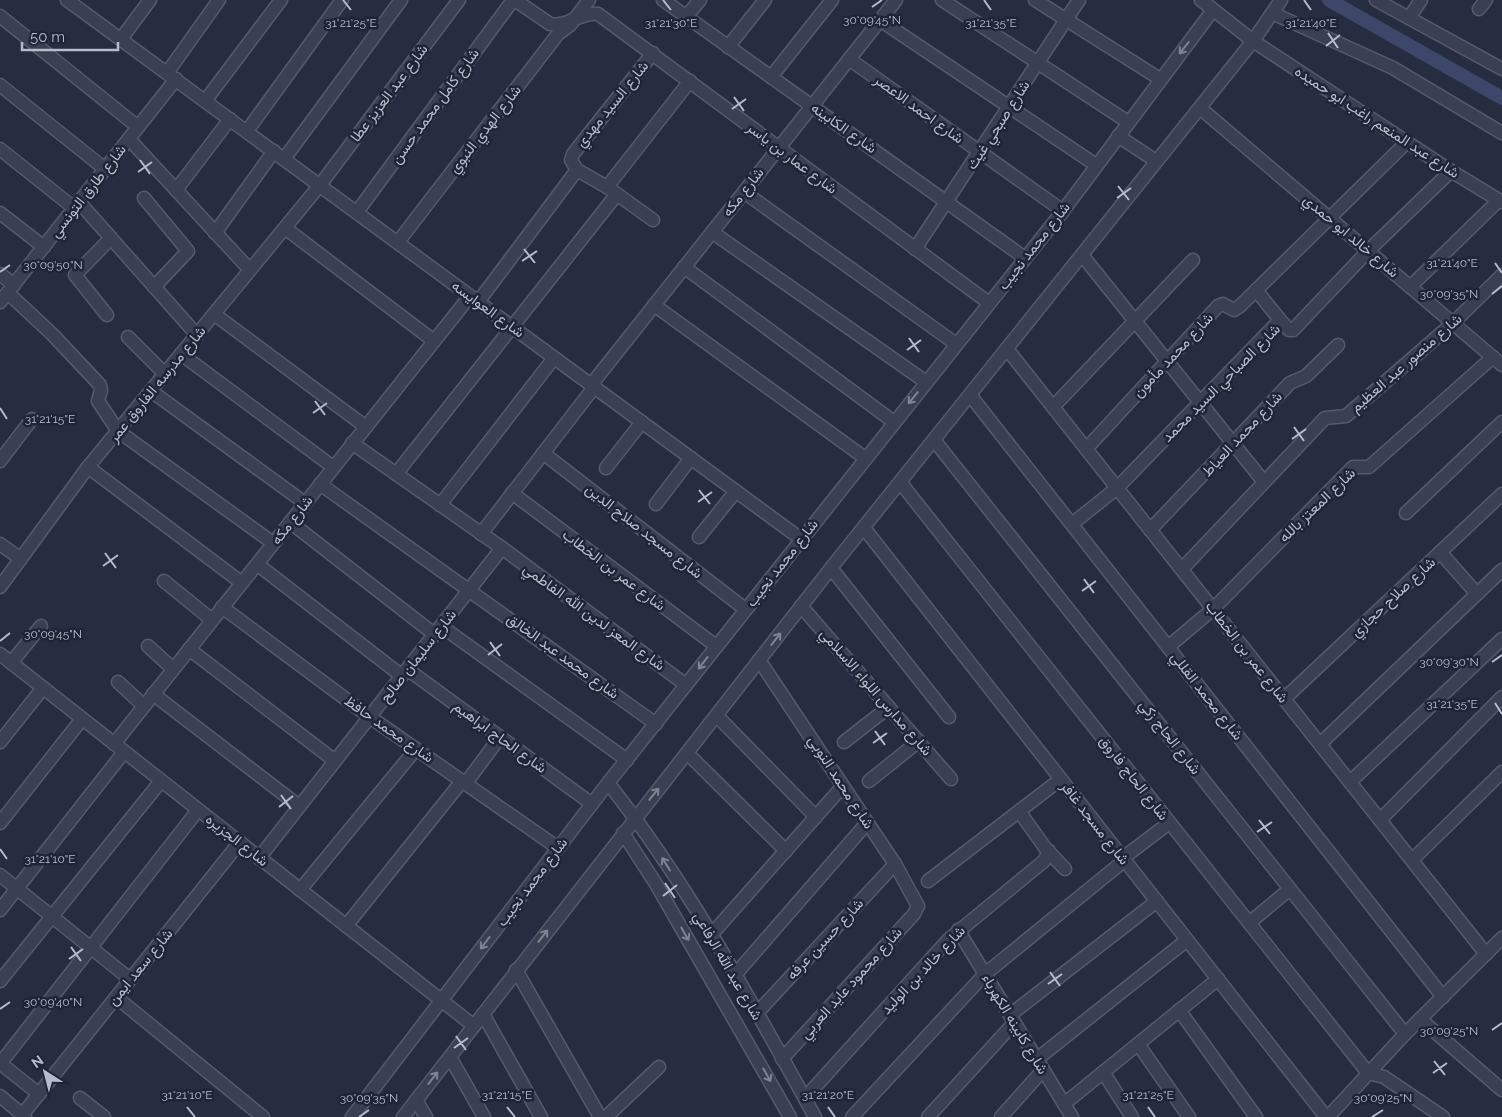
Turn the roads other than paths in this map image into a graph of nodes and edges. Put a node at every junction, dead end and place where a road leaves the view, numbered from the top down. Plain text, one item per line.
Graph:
1 (67, 0) edge
2 (150, 0) edge
3 (219, 0) edge
4 (281, 0) edge
5 (342, 0) edge
6 (401, 0) edge
7 (459, 0) edge
8 (589, 0) edge
9 (663, 0) edge
10 (700, 0) edge
11 (765, 0) edge
12 (832, 0) edge
13 (896, 0) edge
14 (942, 0) edge
15 (1036, 0) edge
16 (1079, 0) edge
17 (1201, 0) edge
18 (1376, 0) edge
19 (1421, 0) edge
20 (519, 1) edge
21 (82, 4) edge
22 (1277, 6) edge
23 (1213, 10) junction
24 (0, 16) edge
25 (686, 17) junction
26 (1409, 18) junction
27 (574, 20) junction
28 (880, 20) junction
29 (1066, 20) junction
30 (121, 39) junction
31 (1253, 41) junction
32 (728, 47) junction
33 (653, 53) junction
34 (849, 59) junction
35 (1038, 63) junction
36 (1502, 70) edge
37 (171, 76) junction
38 (771, 77) junction
39 (1160, 79) junction
40 (690, 81) junction
41 (0, 85) edge
42 (205, 101) junction
43 (812, 106) junction
44 (1010, 107) junction
45 (1200, 108) junction
46 (230, 119) junction
47 (1128, 122) junction
48 (138, 127) junction
49 (247, 131) junction
50 (1502, 133) edge
51 (1118, 136) junction
52 (129, 139) junction
53 (1407, 142) junction
54 (0, 149) edge
55 (778, 149) junction
56 (981, 153) junction
57 (279, 155) junction
58 (1156, 161) junction
59 (1096, 165) junction
60 (105, 169) junction
61 (577, 170) junction
62 (1451, 171) junction
63 (320, 185) junction
64 (176, 190) junction
65 (612, 191) junction
66 (744, 192) junction
67 (144, 198) dead end
68 (1500, 201) edge
69 (948, 202) junction
70 (77, 205) junction
71 (1062, 211) junction
72 (356, 212) junction
73 (0, 213) edge
74 (1329, 218) junction
75 (653, 220) dead end
76 (285, 228) junction
77 (712, 232) junction
78 (215, 233) junction
79 (111, 238) junction
80 (398, 242) junction
81 (44, 247) junction
82 (915, 249) junction
83 (1368, 251) junction
84 (1082, 256) junction
85 (1025, 258) junction
86 (1193, 260) dead end
87 (684, 266) junction
88 (250, 270) junction
89 (0, 274) edge
90 (1502, 275) edge
91 (1410, 286) junction
92 (154, 287) junction
93 (1256, 290) junction
94 (7, 293) edge
95 (474, 299) junction
96 (989, 303) junction
97 (654, 305) junction
98 (214, 314) junction
99 (107, 315) dead end
100 (1280, 320) junction
101 (1135, 321) junction
102 (1453, 323) junction
103 (513, 327) junction
104 (197, 336) junction
105 (128, 337) dead end
106 (434, 341) junction
107 (956, 344) junction
108 (1338, 345) dead end
109 (1007, 349) junction
110 (181, 354) junction
111 (554, 358) junction
112 (1497, 361) edge
113 (1167, 362) junction
114 (165, 374) junction
115 (926, 382) junction
116 (593, 385) junction
117 (151, 391) junction
118 (970, 395) junction
119 (1201, 403) junction
120 (1053, 407) junction
121 (32, 419) dead end
122 (642, 422) junction
123 (894, 422) junction
124 (1502, 422) edge
125 (366, 427) junction
126 (118, 431) junction
127 (934, 440) junction
128 (352, 443) junction
129 (1234, 444) junction
130 (1086, 449) junction
131 (543, 453) junction
132 (691, 458) junction
133 (865, 458) junction
134 (0, 461) edge
135 (333, 467) junction
136 (88, 468) junction
137 (606, 468) dead end
138 (396, 474) junction
139 (900, 482) junction
140 (1264, 482) junction
141 (320, 484) junction
142 (1117, 488) junction
143 (736, 491) junction
144 (512, 493) junction
145 (1502, 494) edge
146 (305, 503) junction
147 (656, 504) dead end
148 (440, 505) junction
149 (1406, 513) dead end
150 (290, 522) junction
151 (1072, 524) junction
152 (864, 528) junction
153 (1150, 530) junction
154 (481, 534) junction
155 (699, 537) dead end
156 (801, 538) junction
157 (273, 543) junction
158 (0, 544) edge
159 (502, 548) junction
160 (1440, 552) junction
161 (21, 559) junction
162 (257, 564) junction
163 (831, 568) junction
164 (1182, 570) junction
165 (1502, 570) edge
166 (164, 581) dead end
167 (242, 583) junction
168 (0, 587) edge
169 (470, 589) junction
170 (1477, 594) junction
171 (801, 606) junction
172 (222, 607) junction
173 (745, 609) junction
174 (1213, 609) junction
175 (212, 620) junction
176 (41, 626) dead end
177 (438, 630) junction
178 (1502, 639) edge
179 (148, 646) dead end
180 (716, 646) junction
181 (1168, 647) junction
182 (189, 649) junction
183 (0, 654) edge
184 (759, 660) junction
185 (11, 663) junction
186 (173, 669) junction
187 (405, 672) junction
188 (118, 682) dead end
189 (686, 685) junction
190 (43, 688) junction
191 (153, 694) junction
192 (1502, 697) edge
193 (1284, 699) junction
194 (144, 706) junction
195 (889, 707) junction
196 (717, 716) junction
197 (370, 717) junction
198 (948, 717) dead end
199 (82, 719) junction
200 (656, 724) junction
201 (500, 737) junction
202 (0, 742) edge
203 (844, 742) dead end
204 (919, 742) junction
205 (114, 744) junction
206 (1320, 744) junction
207 (416, 749) junction
208 (124, 752) junction
209 (688, 753) junction
210 (627, 760) junction
211 (335, 761) junction
212 (1502, 772) edge
213 (951, 779) dead end
214 (1061, 779) junction
215 (161, 781) junction
216 (464, 782) junction
217 (869, 782) dead end
218 (1350, 782) junction
219 (608, 783) junction
220 (843, 786) junction
221 (592, 804) junction
222 (299, 806) junction
223 (198, 810) junction
224 (1020, 811) junction
225 (816, 817) junction
226 (635, 818) junction
227 (1380, 820) junction
228 (0, 823) edge
229 (867, 823) junction
230 (1169, 823) junction
231 (623, 833) junction
232 (240, 842) junction
233 (558, 848) junction
234 (786, 851) junction
235 (1049, 851) junction
236 (259, 858) junction
237 (1124, 859) junction
238 (1412, 860) junction
239 (895, 864) junction
240 (1065, 869) dead end
241 (0, 875) edge
242 (928, 881) dead end
243 (17, 888) junction
244 (1290, 889) junction
245 (300, 890) junction
246 (1156, 901) junction
247 (918, 906) joint
248 (0, 910) edge
249 (52, 916) junction
250 (1249, 923) junction
251 (346, 926) junction
252 (958, 930) junction
253 (711, 935) junction
254 (1502, 938) edge
255 (1187, 940) junction
256 (91, 947) junction
257 (1486, 954) junction
258 (516, 970) junction
259 (985, 974) junction
260 (734, 976) junction
261 (130, 979) junction
262 (1218, 979) junction
263 (0, 981) edge
264 (116, 997) junction
265 (1444, 997) junction
266 (441, 1000) junction
267 (1179, 1010) junction
268 (483, 1014) junction
269 (756, 1014) junction
270 (1012, 1019) junction
271 (1420, 1019) junction
272 (474, 1026) junction
273 (1405, 1034) junction
274 (1138, 1044) junction
275 (450, 1057) junction
276 (782, 1059) junction
277 (0, 1064) edge
278 (1040, 1065) junction
279 (659, 1067) dead end
280 (1103, 1072) junction
281 (1368, 1073) junction
282 (1502, 1090) edge
283 (39, 1094) junction
284 (0, 1096) edge
285 (80, 1098) dead end
286 (805, 1098) junction
287 (416, 1100) junction
288 (1064, 1104) junction
289 (24, 1116) edge
290 (104, 1117) edge
291 (263, 1117) edge
292 (352, 1117) edge
293 (403, 1117) edge
294 (426, 1117) edge
295 (484, 1117) edge
296 (541, 1117) edge
297 (600, 1117) edge
298 (606, 1117) edge
299 (790, 1117) edge
300 (815, 1117) edge
301 (852, 1117) edge
302 (928, 1117) edge
303 (1001, 1117) edge
304 (1072, 1117) edge
305 (1132, 1117) edge
306 (1189, 1117) edge
307 (1256, 1117) edge
308 (1327, 1117) edge
309 (1443, 1117) edge

1 - 21 street, شارع العوايسه
2 - 30 street
3 - 37 street, شارع طارق التونسي
4 - 42 street
5 - 49 street
6 - 57 street
7 - 63 street, شارع عبد العزيز عطا
8 - 27 street, شارع الهدي النبوي
9 - 25 street, شارع الكابينه
10 - 25 street
11 - 32 street
12 - 38 street
13 - 28 street, شارع مكه
14 - 35 street
15 - 29 street
16 - 29 street, شارع صبحي غيث
17 - 23 street, شارع عبد المنعم راغب ابو حميده
18 - 26 street
19 - 26 street
20 - 27 street, شارع عمار بن ياسر
20 - 72 street, شارع كامل محمد حسن
21 - 30 street, شارع العوايسه
22 - 31 street
22 - 50 street
23 - 31 street, شارع عبد المنعم راغب ابو حميده
23 -> 39 street, شارع محمد نجيب
24 - 48 street
25 - 32 street, شارع الكابينه
26 - 36 street
27 - 33 street, شارع عمار بن ياسر
27 - 80 street, شارع الهدي النبوي
28 - 34 street, شارع مكه
28 - 44 street
29 - 35 street, شارع صبحي غيث
29 - 39 street
30 - 37 street, شارع العوايسه
31 - 45 street
31 - 53 street, شارع عبد المنعم راغب ابو حميده
32 - 38 street, شارع الكابينه
33 - 40 street, شارع عمار بن ياسر
33 - 61 street, شارع السيد مهدي
34 - 43 street, شارع مكه
34 - 56 street, شارع احمد الاعصر
35 - 44 street, شارع صبحي غيث
35 - 47 street
37 - 42 street, شارع العوايسه
37 - 48 street, شارع طارق التونسي
38 - 43 street, شارع الكابينه
39 - 47 street, شارع محمد نجيب
40 - 55 street, شارع عمار بن ياسر
40 - 65 street
41 - 60 street
42 - 46 street, شارع العوايسه
43 - 55 street, شارع مكه
43 - 69 street, شارع الكابينه
44 - 56 street, شارع صبحي غيث
44 - 59 street
45 - 58 street
45 - 74 street, شارع خالد ابو حمدي
46 - 49 street, شارع العوايسه
46 - 64 street
47 - 51 street, شارع محمد نجيب
48 - 52 street, شارع طارق التونسي
49 - 57 street, شارع العوايسه
51 - 58 street
51 - 59 street, شارع محمد نجيب
52 - 60 street, شارع طارق التونسي
52 - 64 street
53 - 62 street, شارع عبد المنعم راغب ابو حميده
53 - 74 street, شارع محمد مأمون
54 - 70 street
55 - 66 street, شارع مكه
55 - 82 street, شارع عمار بن ياسر
56 - 69 street, شارع صبحي غيث
56 - 71 street, شارع احمد الاعصر
57 - 63 street, شارع العوايسه
57 - 78 street
58 - 84 street
59 - 71 street, شارع محمد نجيب
60 - 70 street, شارع طارق التونسي
61 - 65 street
61 - 95 street, شارع السيد مهدي
62 - 68 street, شارع عبد المنعم راغب ابو حميده
62 - 83 street, شارع الصباحي السيد محمد
63 - 72 street, شارع العوايسه
63 - 76 street, شارع مدرسه الفاروق عمر
64 - 78 street
65 - 75 street
65 - 103 street
66 - 77 street, شارع مكه
66 - 107 street
67 - 92 street
68 - 91 street
69 - 82 street, شارع صبحي غيث
69 - 85 street, شارع الكابينه
70 - 79 street
70 - 81 street, شارع طارق التونسي
71 - 85 street, شارع محمد نجيب
72 - 80 street, شارع العوايسه
73 - 81 street
74 - 83 street, شارع خالد ابو حمدي
74 - 93 street, شارع محمد مأمون
76 - 88 street, شارع مدرسه الفاروق عمر
76 - 106 street
77 - 87 street, شارع مكه
77 - 115 street
78 - 88 street
79 - 92 street
79 - 99 street
80 - 95 street, شارع العوايسه
81 - 94 street, شارع طارق التونسي
82 - 96 street, شارع عمار بن ياسر
83 - 91 street, شارع خالد ابو حمدي
83 - 100 street, شارع الصباحي السيد محمد
84 - 101 street
84 - 109 street
85 - 96 street, شارع محمد نجيب
86 - 101 street
87 - 97 street, شارع مكه
87 - 123 street
88 - 98 street, شارع مدرسه الفاروق عمر
89 - 94 street
90 - 102 street, شارع منصور عبد العظيم
91 - 102 street, شارع خالد ابو حمدي
92 - 104 street
93 - 100 street
93 - 113 street, شارع محمد مأمون
94 - 126 street
95 - 103 street, شارع العوايسه
95 - 106 street, شارع مكه
96 - 107 street, شارع محمد نجيب
97 - 116 street, شارع مكه
97 - 133 street
98 - 104 street, شارع مدرسه الفاروق عمر
98 - 125 street
100 - 119 street, شارع الصباحي السيد محمد
101 - 113 street
101 - 120 street
102 - 112 street, شارع خالد ابو حمدي
102 - 140 street, شارع منصور عبد العظيم
103 - 111 street, شارع العوايسه
103 - 138 street
104 - 110 street, شارع مدرسه الفاروق عمر
105 - 114 street
106 - 125 street, شارع مكه
107 - 115 street, شارع محمد نجيب
108 - 129 street, شارع محمد العياط
109 - 118 street
109 - 120 street, شارع عمر بن الخطاب
110 - 114 street, شارع مدرسه الفاروق عمر
110 - 135 street
111 - 116 street, شارع العوايسه
111 - 148 street
112 - 174 street, شارع المعتز بالله
113 - 119 street
113 - 130 street, شارع محمد مأمون
114 - 117 street, شارع مدرسه الفاروق عمر
115 -> 123 street, شارع محمد نجيب
116 - 122 street, شارع العوايسه
116 - 131 street, شارع مكه
117 - 126 street, شارع مدرسه الفاروق عمر
117 - 146 street
118 - 127 street
118 - 151 street, شارع محمد القللي
119 - 129 street
119 - 142 street, شارع الصباحي السيد محمد
120 - 130 street, شارع عمر بن الخطاب
121 - 134 street
122 - 132 street, شارع العوايسه
122 - 137 street
123 - 133 street, شارع محمد نجيب
124 - 149 street
125 - 128 street, شارع مكه
126 - 136 street, شارع مدرسه الفاروق عمر
126 - 157 street
127 - 139 street
127 - 244 street, شارع الحاج زكي
128 - 135 street, شارع مكه
128 - 138 street, شارع المعز لدين الله الفاطمي
129 - 140 street
129 - 153 street, شارع محمد العياط
130 - 142 street, شارع عمر بن الخطاب
131 - 144 street, شارع مكه
131 - 173 street, شارع مسجد صلاح الدين
132 - 143 street, شارع العوايسه
132 - 147 street
133 - 156 street, شارع محمد نجيب
135 - 141 street, شارع مكه
136 - 161 street, شارع مدرسه الفاروق عمر
136 - 167 street
138 - 148 street, شارع المعز لدين الله الفاطمي
139 - 152 street
139 - 230 street, شارع الحاج فاروق
140 - 164 street, شارع منصور عبد العظيم
141 - 146 street, شارع مكه
141 - 169 street, شارع محمد عبد الخالق
142 - 151 street, شارع الصباحي السيد محمد
142 - 153 street, شارع عمر بن الخطاب
143 - 155 street
143 - 156 street, شارع العوايسه
144 - 154 street, شارع مكه
144 - 180 street, شارع عمر بن الخطاب
145 - 160 street, شارع صلاح حجازي
146 - 150 street, شارع مكه
148 - 154 street, شارع المعز لدين الله الفاطمي
150 - 157 street, شارع مكه
150 - 177 street
151 - 181 street, شارع محمد القللي
152 - 163 street
152 - 214 street, شارع مسجد غافر
153 - 164 street, شارع عمر بن الخطاب
154 - 159 street, شارع المعز لدين الله الفاطمي
156 - 173 street, شارع محمد نجيب
157 - 162 street, شارع مكه
158 - 161 street
159 - 169 street, شارع سليمان صالح
159 - 189 street, شارع المعز لدين الله الفاطمي
160 - 170 street
160 - 193 street, شارع صلاح حجازي
161 - 168 street, شارع مدرسه الفاروق عمر
162 - 167 street, شارع مكه
162 - 187 street, شارع الحاج ابراهيم
163 - 171 street
163 - 198 street
164 - 174 street, شارع عمر بن الخطاب
165 - 170 street
166 - 175 street
167 - 172 street, شارع مكه
169 - 177 street, شارع سليمان صالح
169 - 200 street, شارع محمد عبد الخالق
170 - 206 street
184 -> 171 street
171 - 195 street, شارع مدارس اللواء الاسلامي
172 - 175 street, شارع مكه
172 - 197 street, شارع محمد حافظ
173 - 180 street, شارع محمد نجيب
174 - 181 street, شارع المعتز بالله
174 - 193 street, شارع عمر بن الخطاب
175 - 182 street, شارع مكه
176 - 185 street
177 - 187 street, شارع سليمان صالح
177 - 210 street
178 - 218 street
179 - 186 street
180 -> 189 street, شارع محمد نجيب
181 - 265 street, شارع محمد القللي
182 - 186 street, شارع مكه
182 - 211 street
183 - 185 street, شارع الجزيره
184 - 196 street
184 - 220 street, شارع محمد النوبي
185 - 190 street, شارع الجزيره
186 - 191 street, شارع مكه
187 - 197 street, شارع سليمان صالح
187 - 201 street, شارع الحاج ابراهيم
188 - 194 street
189 - 200 street, شارع محمد نجيب
190 - 199 street, شارع الجزيره
190 - 202 street
191 - 194 street, شارع مكه
191 - 222 street
192 - 227 street
193 - 206 street, شارع عمر بن الخطاب
194 - 205 street, شارع مكه
195 - 203 street
195 - 204 street, شارع مدارس اللواء الاسلامي
196 - 209 street
196 - 225 street
197 - 207 street, شارع محمد حافظ
197 - 211 street, شارع سليمان صالح
199 - 205 street, شارع الجزيره
199 - 228 street
200 - 210 street, شارع محمد نجيب
201 - 216 street
201 - 221 street, شارع الحاج ابراهيم
204 - 213 street, شارع مدارس اللواء الاسلامي
204 - 217 street
205 - 208 street, شارع الجزيره
206 - 218 street, شارع عمر بن الخطاب
207 - 216 street, شارع محمد حافظ
207 - 245 street
208 - 215 street, شارع الجزيره
208 - 243 street
226 -> 209 street
209 - 234 street
210 - 219 street, شارع محمد نجيب
211 - 222 street, شارع سليمان صالح
212 - 238 street
214 - 224 street
214 - 237 street, شارع مسجد غافر
215 - 223 street, شارع الجزيره
215 - 249 street
216 - 233 street, شارع محمد حافظ
216 - 251 street
218 - 227 street, شارع عمر بن الخطاب
219 - 221 street, شارع محمد نجيب
219 - 226 street, شارع عبد الله الرفاعي
220 - 225 street
220 - 229 street, شارع محمد النوبي
221 - 233 street, شارع محمد نجيب
222 - 236 street, شارع سليمان صالح
223 - 232 street, شارع الجزيره
223 - 256 street
224 - 235 street
224 - 242 street
225 - 234 street
226 - 231 street
253 -> 226 street, شارع عبد الله الرفاعي
227 - 238 street, شارع عمر بن الخطاب
229 - 239 street, شارع محمد النوبي
229 - 260 street
230 - 237 street
230 - 250 street, شارع الحاج فاروق
258 -> 231 street
231 -> 299 street, شارع عبد الله الرفاعي
232 - 236 street, شارع الجزيره
232 - 261 street, شارع سعد ايمن
233 -> 266 street, شارع محمد نجيب
234 - 253 street
235 - 240 street
235 - 252 street, شارع خالد بن الوليد
236 - 245 street, شارع الجزيره
237 - 246 street, شارع مسجد غافر
237 - 259 street
238 - 257 street, شارع عمر بن الخطاب
239 - 247 street, شارع محمد النوبي
239 - 269 street, شارع حسين عرفه
241 - 243 street
243 - 248 street
243 - 249 street
244 - 250 street
244 - 273 street, شارع الحاج زكي
245 - 251 street, شارع الجزيره
246 - 255 street, شارع مسجد غافر
246 - 270 street
247 - 276 street, شارع محمود عايد العربي
249 - 256 street
249 - 263 street
250 - 281 street, شارع الحاج فاروق
251 - 266 street, شارع الجزيره
252 - 259 street, شارع كابينه الكهرباء
252 - 286 street, شارع خالد بن الوليد
253 - 260 street, شارع عبد الله الرفاعي
254 - 257 street
255 - 262 street, شارع مسجد غافر
255 - 278 street
256 - 261 street
256 - 277 street
257 - 265 street
258 - 268 street
258 - 297 street
259 - 270 street, شارع كابينه الكهرباء
259 - 301 street
260 - 269 street, شارع عبد الله الرفاعي
261 - 264 street, شارع سعد ايمن
262 - 267 street
262 - 308 street, شارع مسجد غافر
264 - 283 street, شارع سعد ايمن
264 - 291 street
265 - 271 street
266 - 272 street, شارع الجزيره
266 - 292 street, شارع محمد نجيب
267 - 274 street
267 - 307 street
268 - 272 street
268 - 296 street
269 - 276 street, شارع عبد الله الرفاعي
270 - 278 street, شارع كابينه الكهرباء
270 - 302 street
271 - 273 street
271 - 282 street
272 - 275 street
273 - 281 street
274 - 280 street
274 - 306 street
287 -> 275 street
275 - 295 street
276 - 286 street, شارع عبد الله الرفاعي
277 - 283 street
278 - 288 street, شارع كابينه الكهرباء
278 - 303 street
279 - 298 street
280 - 288 street
280 - 305 street
281 - 308 street
281 - 309 street
283 - 289 street, شارع سعد ايمن
284 - 289 street
285 - 290 street
286 - 300 street, شارع عبد الله الرفاعي
287 - 293 street
287 - 294 street
288 - 304 street, شارع كابينه الكهرباء

